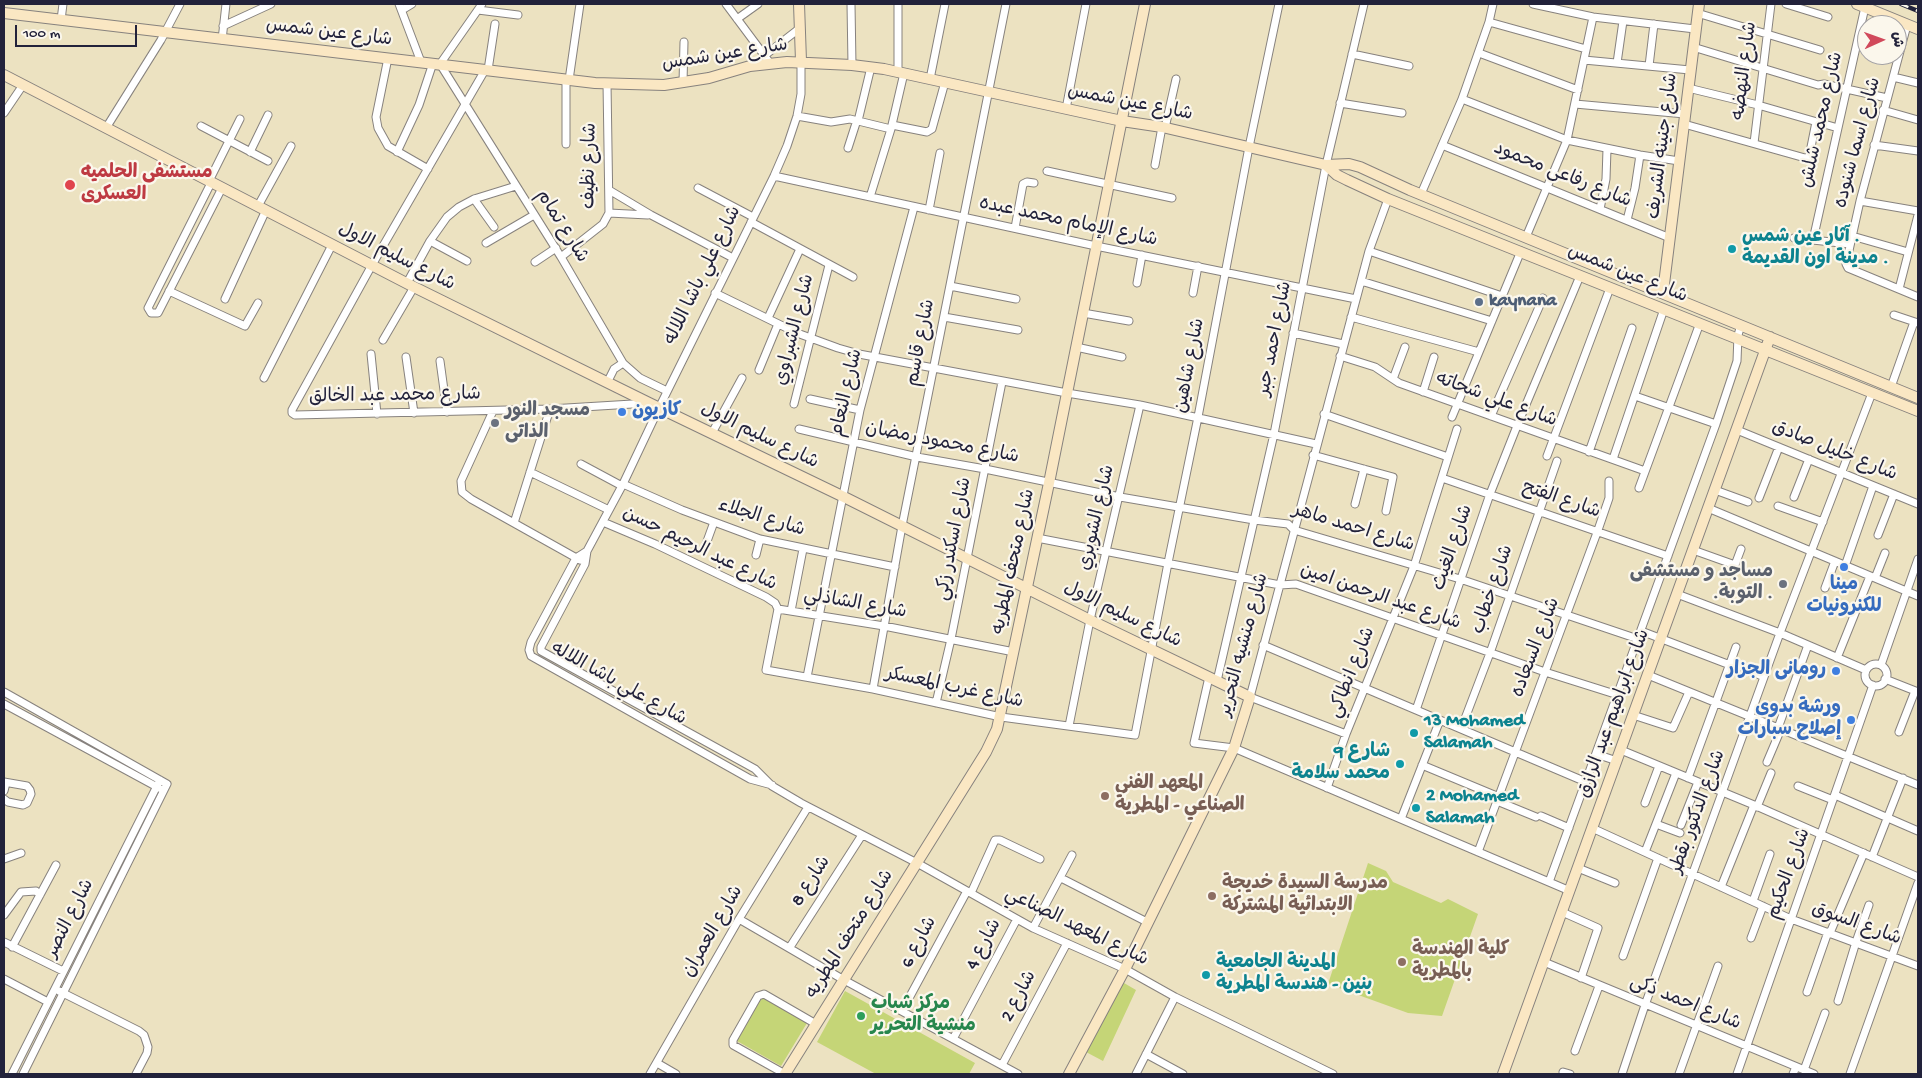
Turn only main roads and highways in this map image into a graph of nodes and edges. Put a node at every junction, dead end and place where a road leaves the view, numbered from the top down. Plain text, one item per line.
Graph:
1 (799, 4) edge
2 (1145, 4) edge
3 (1861, 5) edge
4 (1698, 9) edge
5 (4, 13) edge
6 (1918, 29) edge
7 (802, 62) junction
8 (4, 75) edge
9 (1122, 121) junction
10 (1326, 165) junction
11 (1663, 292) junction
12 (1770, 338) junction
13 (1766, 350) junction
14 (1918, 397) edge
15 (1918, 411) edge
16 (1027, 589) junction
17 (1250, 697) joint
18 (785, 1074) edge
19 (1069, 1074) edge
20 (1503, 1074) edge

1 - 7 main road, شارع علي باشا اللاله
2 - 9 main road, شارع متحف المطريه
3 - 6 main road
4 - 11 main road, شارع جنينه الشريف
5 - 7 main road, شارع عين شمس
7 - 9 main road, شارع عين شمس
8 - 16 main road, شارع سليم الاول
9 - 10 main road, شارع عين شمس
9 - 16 main road, شارع متحف المطريه
10 - 11 main road, شارع عين شمس
10 - 13 main road, شارع عين شمس
11 - 12 main road, شارع عين شمس
12 - 13 main road, شارع ابراهيم عبد الرازق
12 - 14 main road, شارع عين شمس
13 - 15 main road, شارع عين شمس
13 - 20 main road, شارع ابراهيم عبد الرازق
16 - 17 main road, شارع سليم الاول
16 - 18 main road, شارع متحف المطريه
17 - 19 main road, شارع منشيه التحرير

